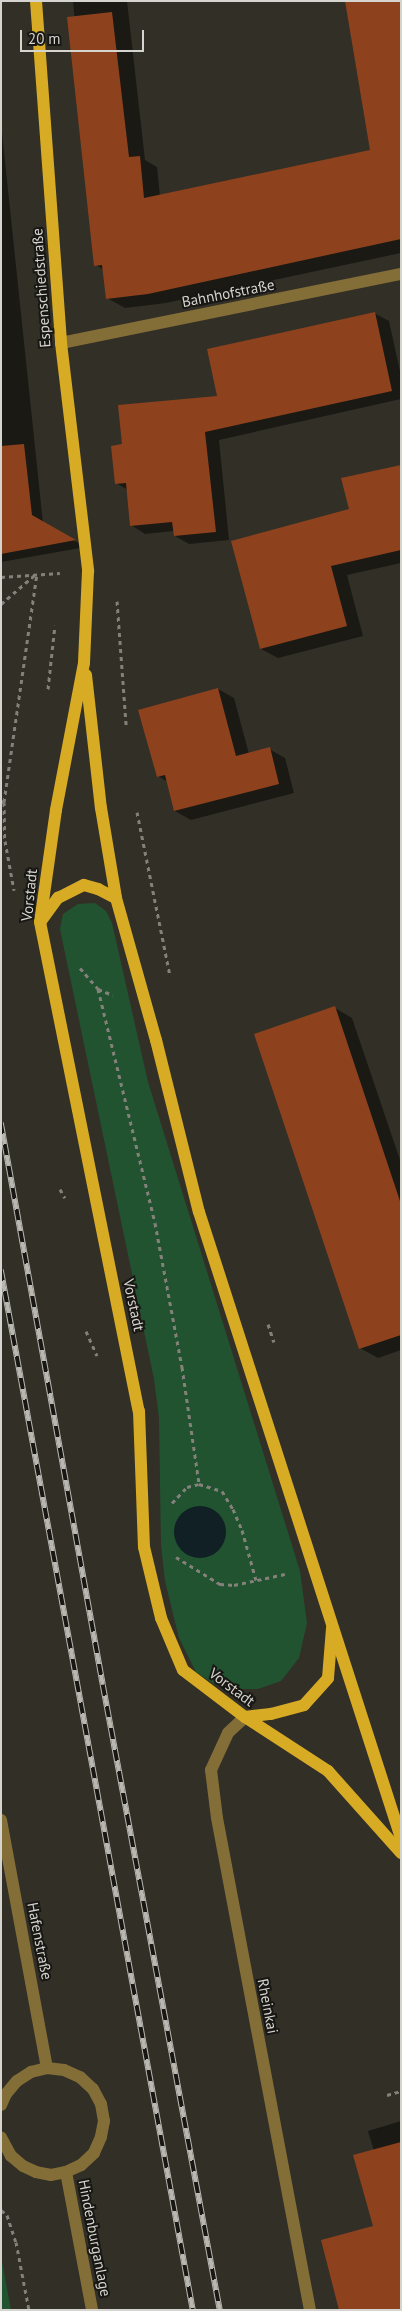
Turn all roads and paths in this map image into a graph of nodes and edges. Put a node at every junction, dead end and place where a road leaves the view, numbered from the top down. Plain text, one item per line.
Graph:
1 (36, 1) edge
2 (401, 274) edge
3 (61, 343) junction
4 (61, 572) dead end
5 (88, 572) joint
6 (37, 573) junction
7 (1, 577) edge
8 (60, 582) dead end
9 (117, 591) dead end
10 (1, 604) edge
11 (55, 621) dead end
12 (84, 663) junction
13 (47, 698) dead end
14 (126, 725) dead end
15 (3, 802) edge
16 (137, 812) dead end
17 (15, 896) dead end
18 (116, 898) junction
19 (40, 922) junction
20 (48, 959) junction
21 (98, 989) junction
22 (144, 999) junction
23 (268, 1324) dead end
24 (86, 1331) dead end
25 (274, 1343) dead end
26 (100, 1364) dead end
27 (144, 1547) junction
28 (315, 1568) junction
29 (256, 1580) junction
30 (332, 1621) junction
31 (245, 1717) junction
32 (1, 1820) edge
33 (401, 1838) edge
34 (401, 1853) edge
35 (47, 2068) junction
36 (401, 2091) edge
37 (387, 2095) dead end
38 (1, 2105) edge
39 (1, 2137) edge
40 (66, 2172) junction
41 (1, 2210) edge
42 (28, 2310) edge
43 (92, 2310) edge
44 (310, 2310) edge

1 - 3 main road, Espenschiedstraße
2 - 3 street, Bahnhofstraße
3 - 5 main road, Espenschiedstraße
4 - 8 path
5 - 12 main road, Vorstadt
6 - 7 path
6 - 10 path
6 - 15 path
9 - 14 path
11 - 13 path
12 - 18 main road, Vorstadt
12 - 19 main road, Vorstadt
15 - 17 path
16 - 22 path
18 - 19 main road
18 - 22 main road, Vorstadt
19 - 20 main road, Vorstadt
20 - 21 path
20 - 27 main road, Vorstadt
21 - 22 path
21 - 29 path
22 - 28 main road, Vorstadt
23 - 25 path
24 - 26 path
27 - 29 path
27 - 31 main road, Vorstadt
28 - 29 path
28 - 30 main road, Vorstadt
30 - 31 main road
30 - 33 main road, Vorstadt
31 - 34 main road, Vorstadt
31 - 44 street, Rheinkai
32 - 35 street, Hafenstraße
35 - 38 street
35 - 40 street
36 - 37 path
39 - 40 street
40 - 43 street, Hindenburganlage
41 - 42 path

